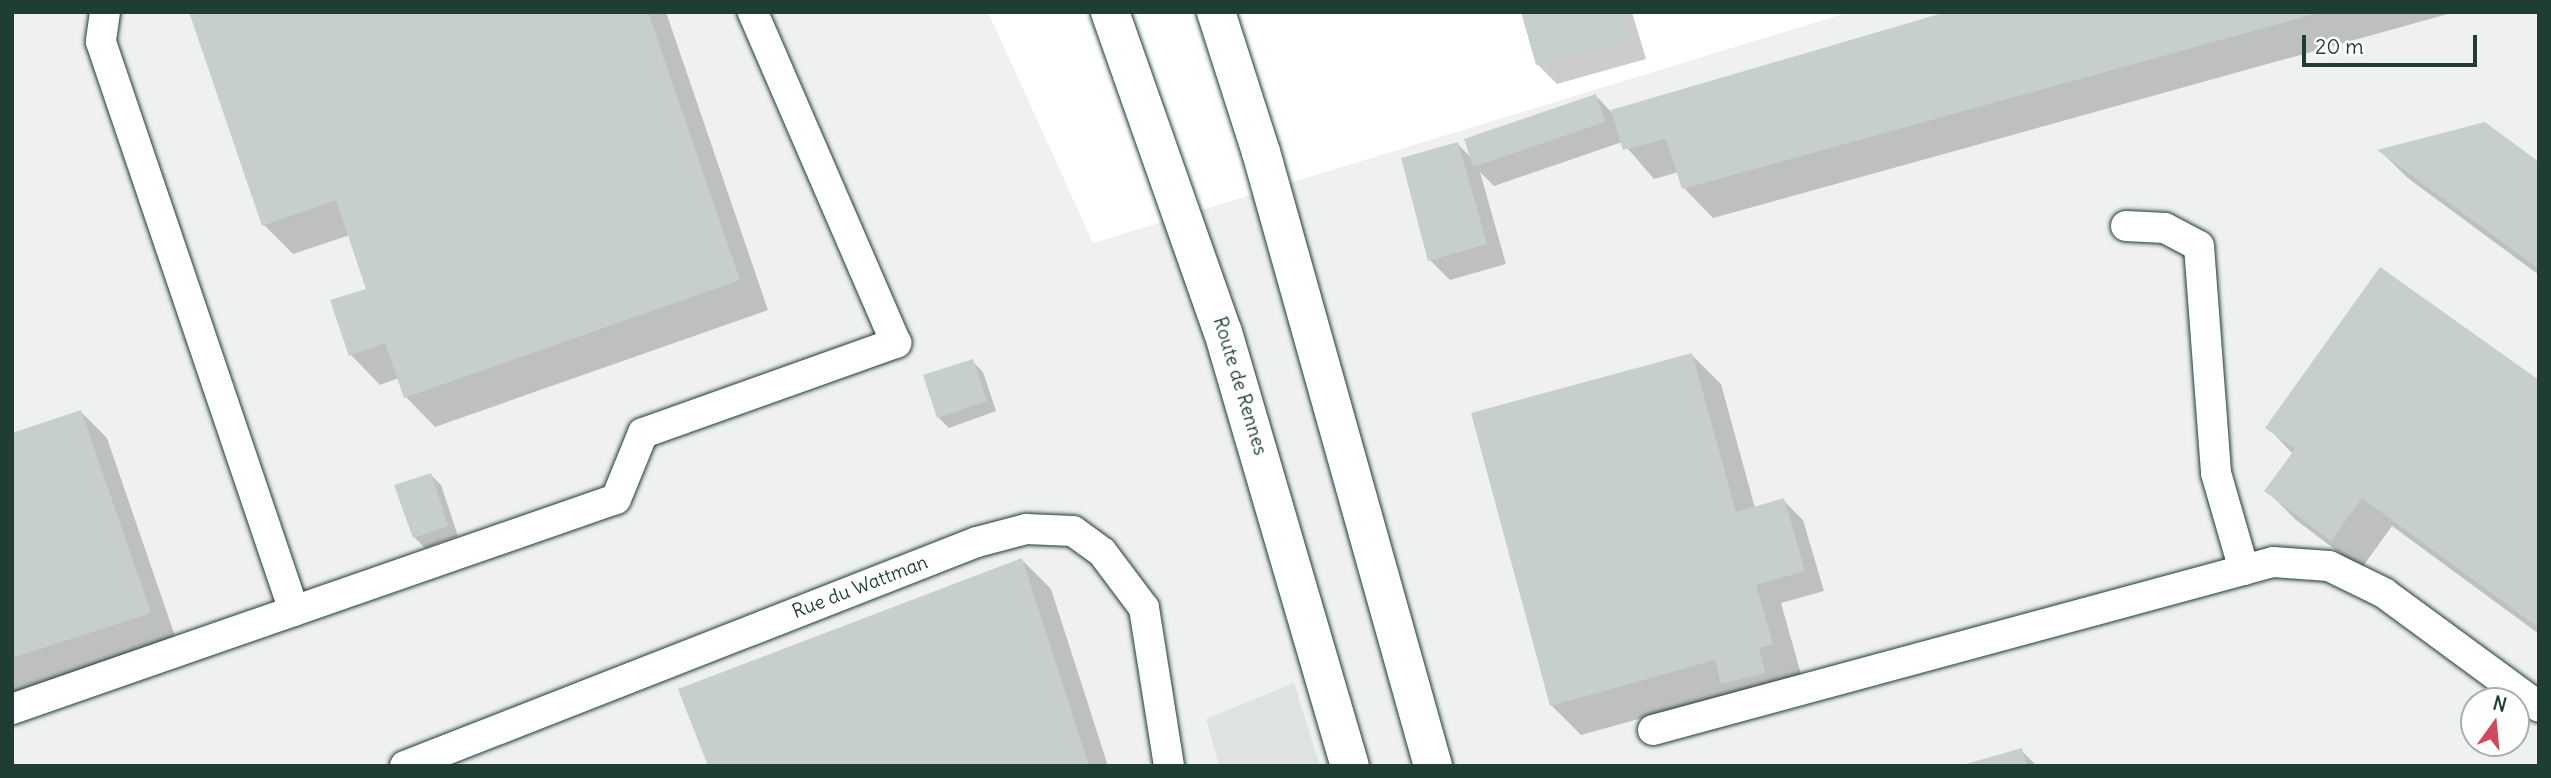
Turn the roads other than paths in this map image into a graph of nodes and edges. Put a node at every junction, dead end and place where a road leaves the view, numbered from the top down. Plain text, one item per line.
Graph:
1 (105, 12) edge
2 (753, 12) edge
3 (1110, 12) edge
4 (1216, 12) edge
5 (2126, 226) dead end
6 (2244, 570) junction
7 (294, 611) junction
8 (2539, 707) edge
9 (12, 709) edge
10 (1653, 730) dead end
11 (405, 766) edge
12 (1169, 766) edge
13 (1350, 766) edge
14 (1433, 766) edge

1 - 7 lane
2 - 7 lane
3 - 13 highway, Route de Rennes
4 - 14 highway
5 - 6 lane
6 - 8 lane
6 - 10 lane
7 - 9 lane
11 - 12 lane, Rue du Wattman

